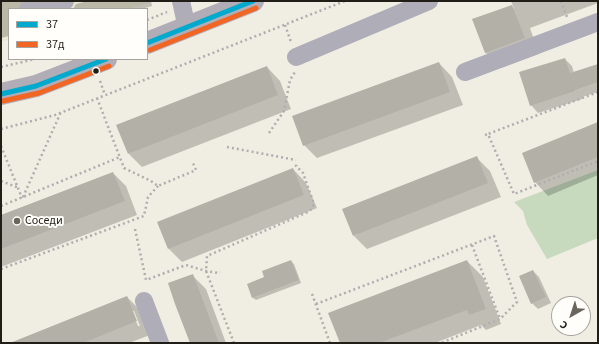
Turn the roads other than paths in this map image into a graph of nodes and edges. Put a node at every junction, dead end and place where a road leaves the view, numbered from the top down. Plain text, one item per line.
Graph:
1 (65, 1) edge
2 (181, 1) edge
3 (253, 1) edge
4 (428, 1) edge
5 (33, 8) edge
6 (598, 22) edge
7 (187, 28) junction
8 (148, 43) edge
9 (296, 58) road end
10 (103, 60) edge
11 (465, 72) dead end
12 (1, 94) edge
13 (144, 301) dead end
14 (154, 341) edge

1 - 5 lane
2 - 7 lane
3 - 7 main road
4 - 9 lane
6 - 11 lane
7 - 8 main road
10 - 12 main road
13 - 14 lane

